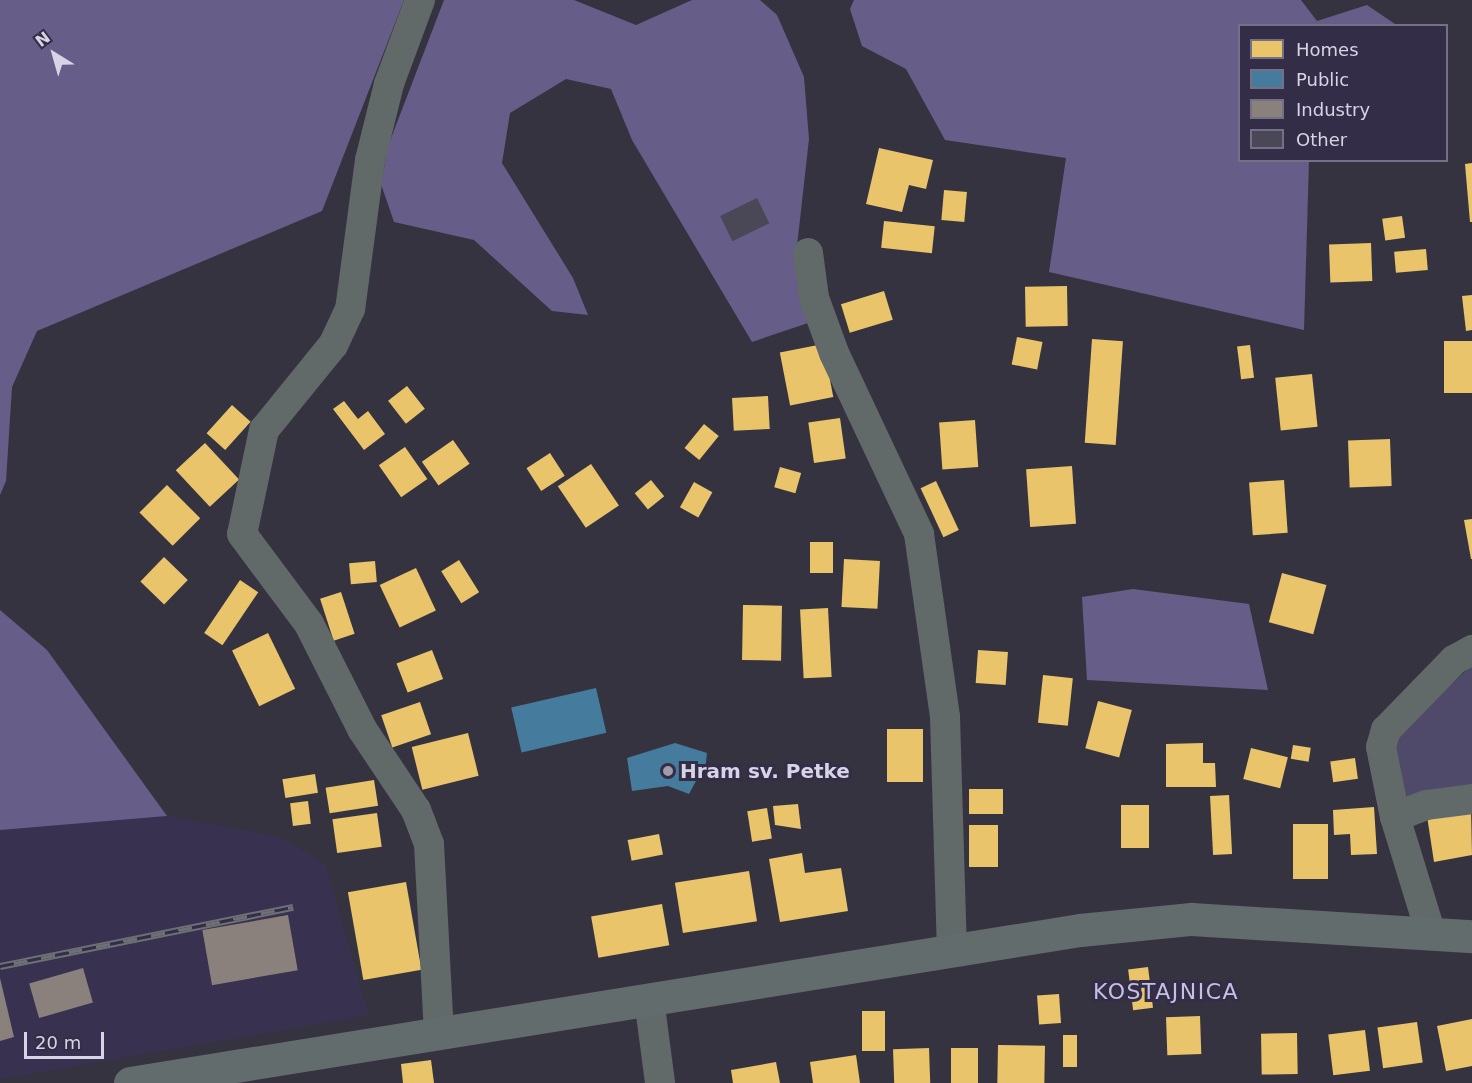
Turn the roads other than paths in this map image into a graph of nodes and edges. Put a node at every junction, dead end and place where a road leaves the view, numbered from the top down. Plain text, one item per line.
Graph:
1 (420, 0) edge
2 (808, 253) dead end
3 (1472, 650) edge
4 (1472, 799) edge
5 (1395, 817) junction
6 (1431, 934) junction
7 (1472, 936) edge
8 (952, 950) junction
9 (649, 999) junction
10 (439, 1034) junction
11 (130, 1083) edge
12 (660, 1083) edge

1 - 10 street
2 - 8 street
3 - 5 street
4 - 5 street
5 - 6 street
6 - 7 main road
6 - 8 main road
8 - 9 main road
9 - 10 main road
9 - 12 street
10 - 11 main road

